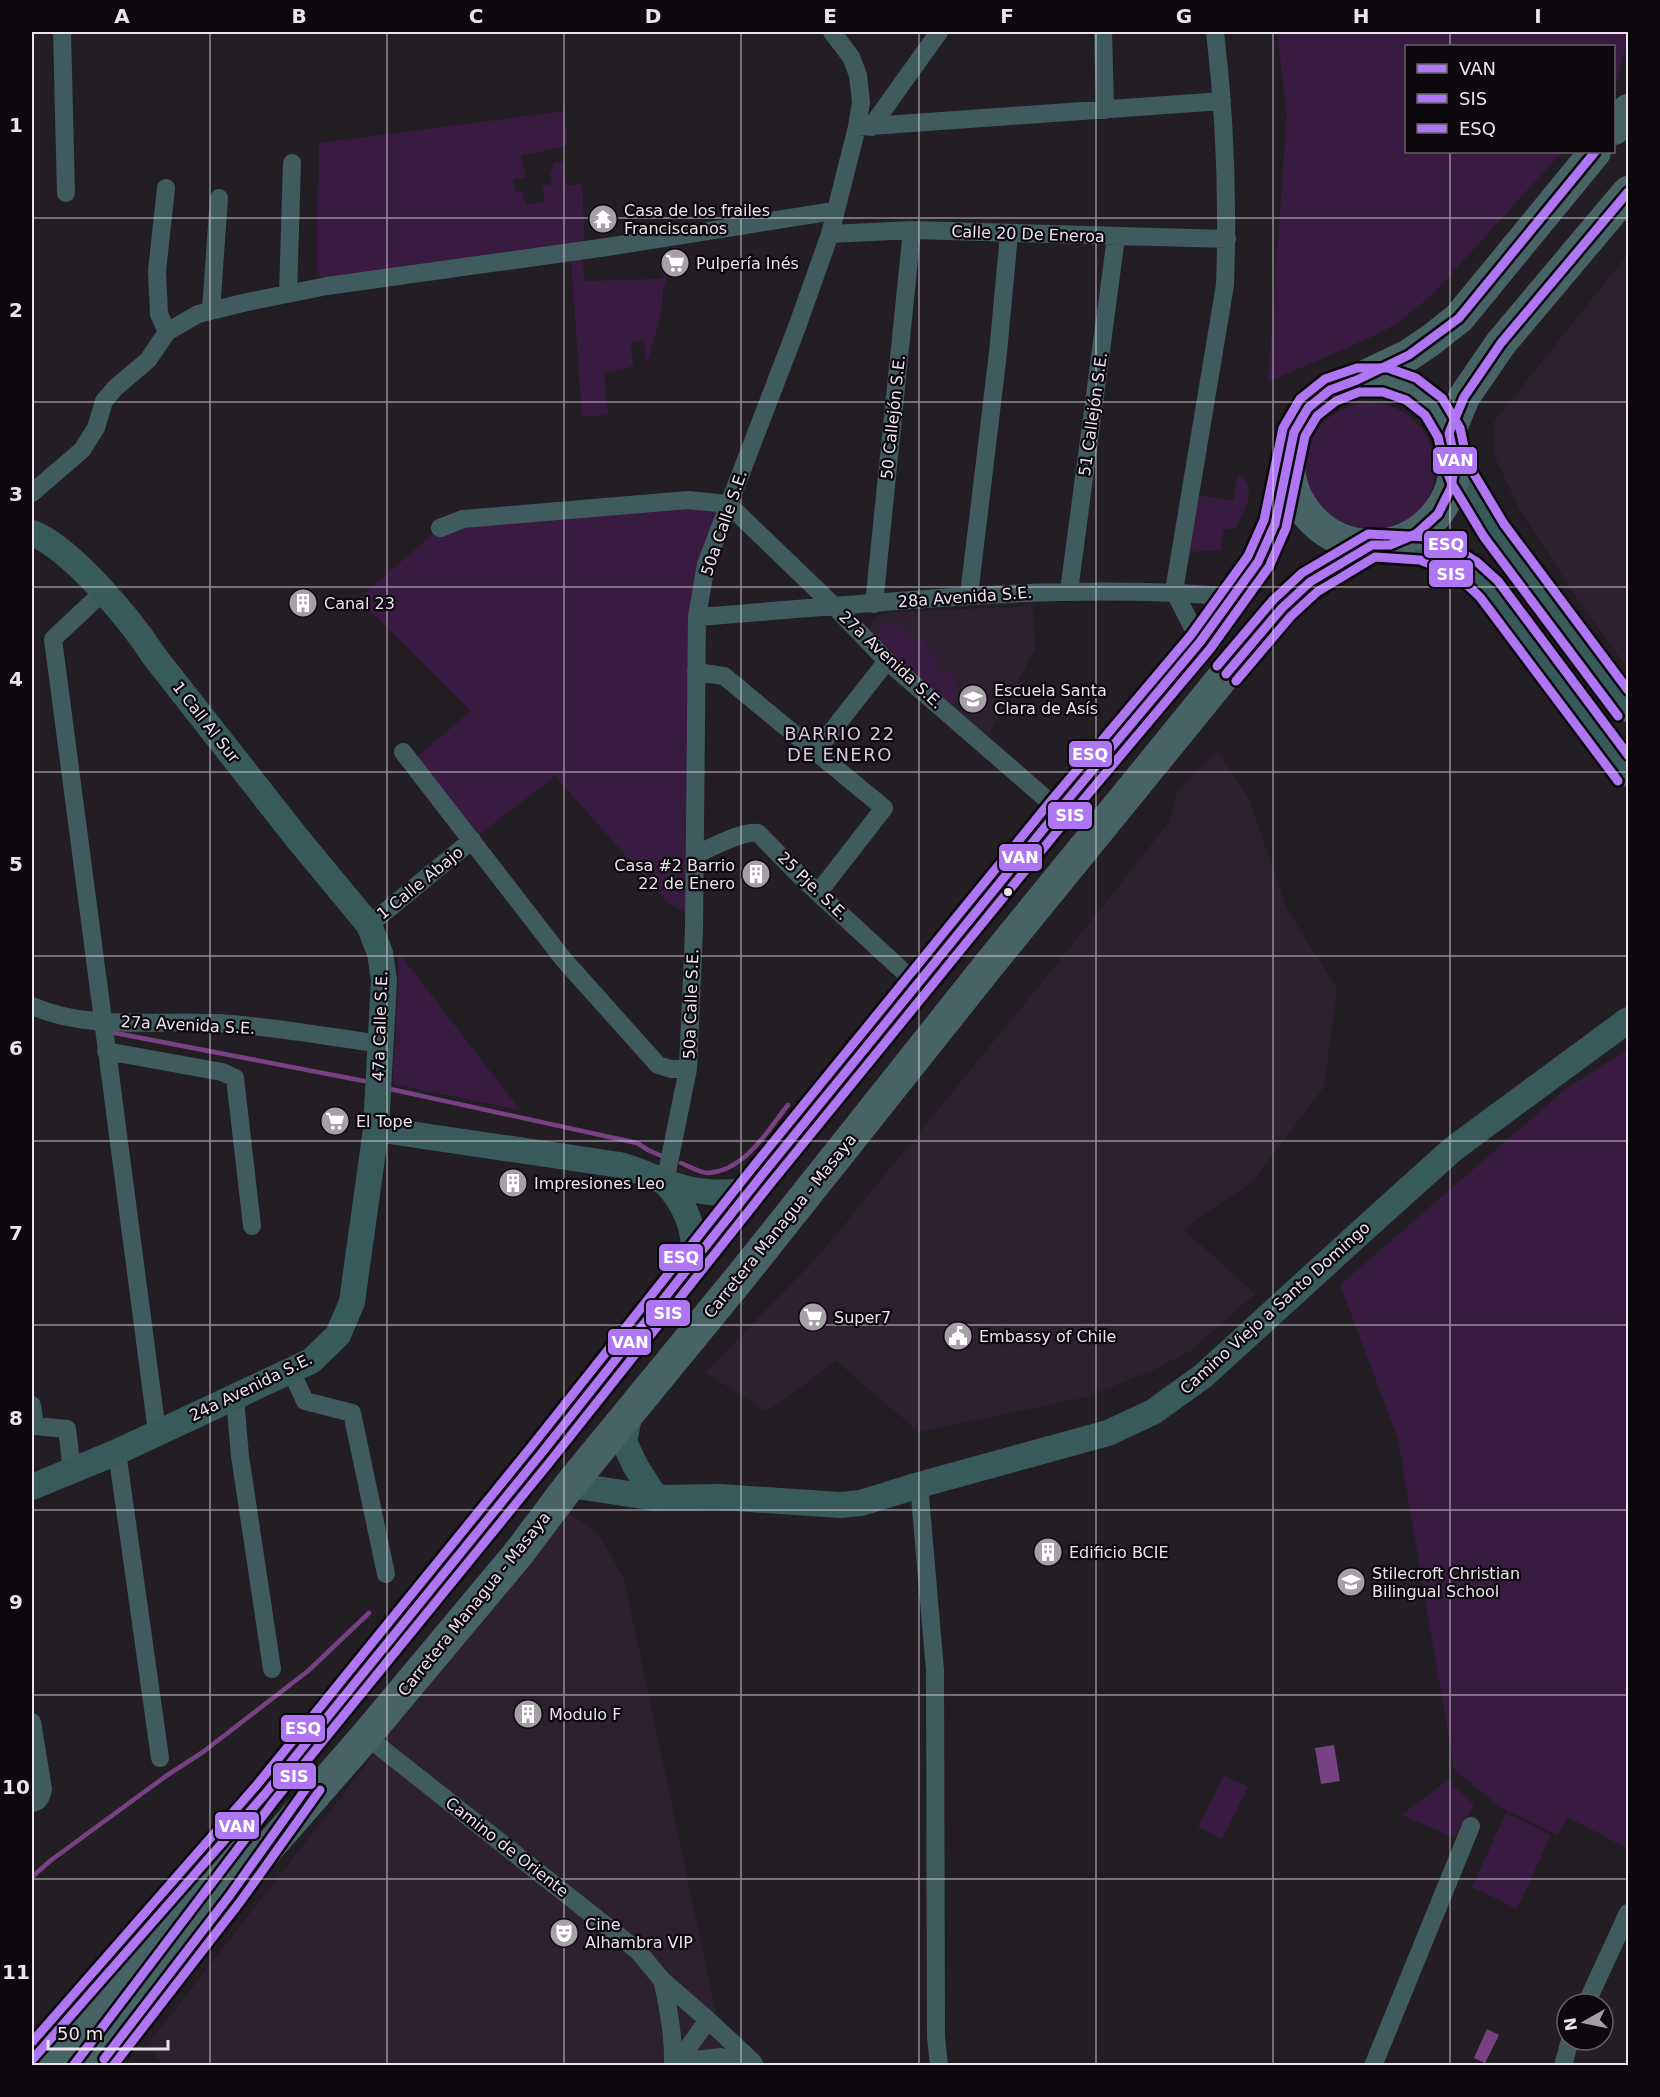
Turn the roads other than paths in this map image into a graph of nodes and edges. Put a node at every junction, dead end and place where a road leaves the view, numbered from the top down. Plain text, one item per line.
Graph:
1 (62, 32) edge
2 (832, 32) edge
3 (939, 32) edge
4 (1103, 32) edge
5 (1215, 32) edge
6 (1222, 101) junction
7 (1105, 110) junction
8 (1629, 110) edge
9 (864, 127) junction
10 (1615, 128) edge
11 (1594, 153) edge
12 (292, 163) dead end
13 (166, 188) dead end
14 (1629, 192) edge
15 (66, 194) dead end
16 (219, 198) dead end
17 (834, 211) junction
18 (912, 230) junction
19 (830, 234) junction
20 (1009, 234) junction
21 (1116, 237) junction
22 (1227, 239) junction
23 (288, 294) junction
24 (212, 310) junction
25 (167, 332) junction
26 (1357, 380) junction
27 (1452, 446) junction
28 (1291, 474) junction
29 (32, 494) edge
30 (728, 504) junction
31 (440, 528) dead end
32 (32, 533) edge
33 (1381, 545) junction
34 (1070, 591) junction
35 (1174, 591) junction
36 (103, 592) junction
37 (969, 596) junction
38 (1233, 597) junction
39 (874, 604) junction
40 (835, 607) junction
41 (697, 617) junction
42 (1200, 642) junction
43 (887, 661) junction
44 (696, 672) junction
45 (1629, 709) edge
46 (816, 751) junction
47 (403, 752) dead end
48 (1629, 774) edge
49 (1059, 810) junction
50 (472, 840) junction
51 (695, 855) junction
52 (818, 893) junction
53 (369, 925) junction
54 (918, 984) junction
55 (32, 1006) edge
56 (1629, 1020) edge
57 (105, 1035) junction
58 (381, 1044) junction
59 (688, 1070) junction
60 (376, 1129) junction
61 (665, 1182) junction
62 (750, 1190) junction
63 (252, 1226) dead end
64 (696, 1259) junction
65 (291, 1371) junction
66 (235, 1398) junction
67 (32, 1405) edge
68 (630, 1412) junction
69 (157, 1432) junction
70 (117, 1452) junction
71 (72, 1470) junction
72 (570, 1485) junction
73 (919, 1485) junction
74 (32, 1487) edge
75 (656, 1498) junction
76 (386, 1574) dead end
77 (272, 1669) dead end
78 (32, 1722) edge
79 (366, 1736) junction
80 (160, 1758) dead end
81 (265, 1794) junction
82 (310, 1800) junction
83 (32, 1803) edge
84 (1471, 1826) dead end
85 (1629, 1913) edge
86 (662, 1980) junction
87 (1592, 1992) edge
88 (708, 2020) junction
89 (32, 2060) edge
90 (675, 2064) edge
91 (755, 2065) edge
92 (58, 2066) edge
93 (90, 2066) edge
94 (113, 2066) edge
95 (939, 2066) edge
96 (1373, 2066) edge

1 - 15 street
2 - 9 street, 50a Calle S.E.
3 - 9 street
4 - 7 street
5 - 6 street
6 - 7 street
6 - 22 street
7 - 9 street
8 - 10 highway
9 - 17 street, 50a Calle S.E.
11 - 26 highway
12 - 23 street
13 - 25 street
14 - 27 highway
16 - 24 street
17 - 19 street, 50a Calle S.E.
17 - 23 street
18 - 19 street, Calle 20 De Eneroa
18 - 20 street, Calle 20 De Eneroa
18 - 39 street, 50 Callejón S.E.
19 - 30 street, 50a Calle S.E.
20 - 21 street, Calle 20 De Eneroa
20 - 37 street
21 - 22 street, Calle 20 De Eneroa
21 - 34 street, 51 Callejón S.E.
22 - 35 street
23 - 24 street
24 - 25 street
25 - 29 street
26 - 27 highway
26 - 28 highway
27 - 33 highway
27 - 45 street
28 - 33 highway
28 - 38 highway
30 - 31 street
30 - 40 street, 27a Avenida S.E.
30 - 41 street, 50a Calle S.E.
32 - 36 street, 1 Call Al Sur
33 - 48 street
33 - 68 highway, Carretera Managua - Masaya
34 - 35 street, 28a Avenida S.E.
34 - 37 street, 28a Avenida S.E.
35 - 38 street, 28a Avenida S.E.
35 - 42 street
36 - 53 street, 1 Call Al Sur
36 - 57 street
37 - 39 street, 28a Avenida S.E.
38 - 42 highway
39 - 40 street, 28a Avenida S.E.
40 - 41 street, 28a Avenida S.E.
40 - 43 street, 27a Avenida S.E.
41 - 44 street, 50a Calle S.E.
42 - 49 highway
43 - 46 street
43 - 49 street, 27a Avenida S.E.
44 - 46 street
44 - 51 street, 50a Calle S.E.
46 - 52 street
47 - 50 street
49 - 54 highway
50 - 53 street, 1 Calle Abajo
50 - 59 street
51 - 52 street, 25 Pje. S.E.
51 - 59 street, 50a Calle S.E.
52 - 54 street, 25 Pje. S.E.
53 - 58 street, 47a Calle S.E.
54 - 62 highway
55 - 57 street, 27a Avenida S.E.
56 - 73 street, Camino Viejo a Santo Domingo
57 - 58 street, 27a Avenida S.E.
57 - 63 street
57 - 69 street
58 - 60 street, 47a Calle S.E.
59 - 61 street, 50a Calle S.E.
60 - 61 street
60 - 65 street, 24a Avenida S.E.
61 - 62 street
61 - 64 street
62 - 64 highway
64 - 81 highway
65 - 66 street, 24a Avenida S.E.
65 - 76 street
66 - 69 street, 24a Avenida S.E.
66 - 77 street
67 - 71 street
68 - 72 highway, Carretera Managua - Masaya
68 - 75 street
69 - 70 street, 24a Avenida S.E.
70 - 71 street, 24a Avenida S.E.
70 - 80 street
71 - 74 street, 24a Avenida S.E.
72 - 75 street, Camino Viejo a Santo Domingo
72 - 79 highway, Carretera Managua - Masaya
73 - 75 street, Camino Viejo a Santo Domingo
73 - 95 street
78 - 83 street
79 - 82 highway, Carretera Managua - Masaya
79 - 86 street, Camino de Oriente
81 - 89 highway
81 - 92 highway
82 - 93 highway, Carretera Managua - Masaya
82 - 94 highway
84 - 96 street
85 - 87 street
86 - 88 street, Camino de Oriente
86 - 90 street
88 - 90 street
88 - 91 street, Camino de Oriente
90 - 91 street

